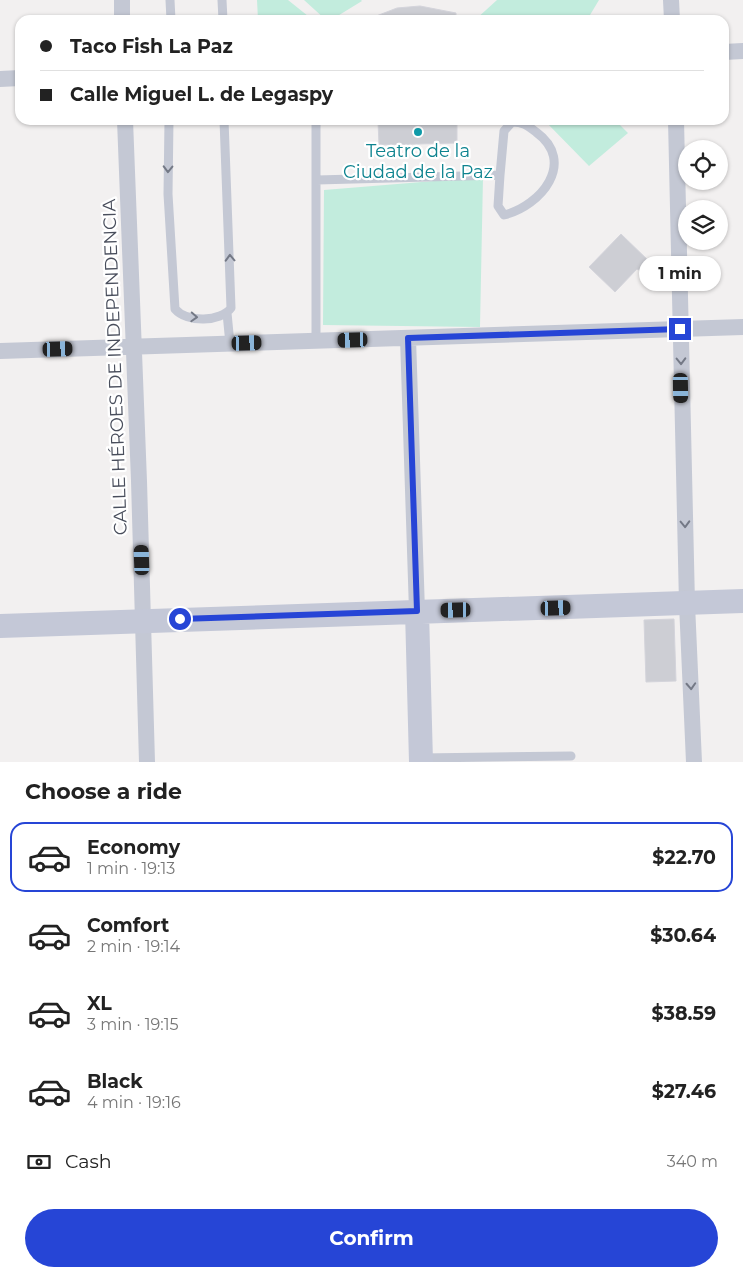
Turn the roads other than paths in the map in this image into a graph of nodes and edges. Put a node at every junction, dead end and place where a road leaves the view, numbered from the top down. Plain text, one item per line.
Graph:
1 (122, 0) edge
2 (170, 0) edge
3 (222, 0) edge
4 (671, 0) edge
5 (122, 15) edge
6 (171, 15) edge
7 (223, 15) edge
8 (672, 15) edge
9 (743, 51) edge
10 (729, 52) edge
11 (15, 78) edge
12 (0, 79) edge
13 (126, 125) edge
14 (169, 125) edge
15 (224, 125) edge
16 (316, 125) edge
17 (509, 125) edge
18 (527, 125) edge
19 (676, 125) edge
20 (500, 175) junction
21 (317, 180) junction
22 (227, 313) junction
23 (743, 327) edge
24 (680, 329) junction
25 (408, 338) junction
26 (316, 341) junction
27 (230, 344) junction
28 (135, 347) junction
29 (0, 351) edge
30 (743, 601) edge
31 (687, 604) junction
32 (417, 611) junction
33 (144, 620) junction
34 (0, 626) edge
35 (571, 756) dead end
36 (421, 760) edge
37 (146, 762) edge
38 (694, 762) edge

1 - 5 street
2 - 6 lane
3 - 7 lane
4 - 8 street
9 - 10 street
11 - 12 street
13 - 28 street, CALLE HÉROES DE INDEPENDENCIA
14 -> 22 lane
22 -> 15 lane
16 - 21 lane
17 - 20 lane
18 - 20 lane
19 - 24 street
20 - 21 lane
21 - 26 lane
22 - 27 lane
23 - 24 street
24 - 25 street
24 -> 31 street
25 - 26 street
25 - 32 street
26 - 27 street
27 - 28 street
28 - 29 street
28 - 33 street, CALLE HÉROES DE INDEPENDENCIA
30 - 31 street
31 - 32 street
31 -> 38 street
32 - 33 street
32 - 36 street
33 - 34 street
33 - 37 street, CALLE HÉROES DE INDEPENDENCIA
35 - 36 lane

